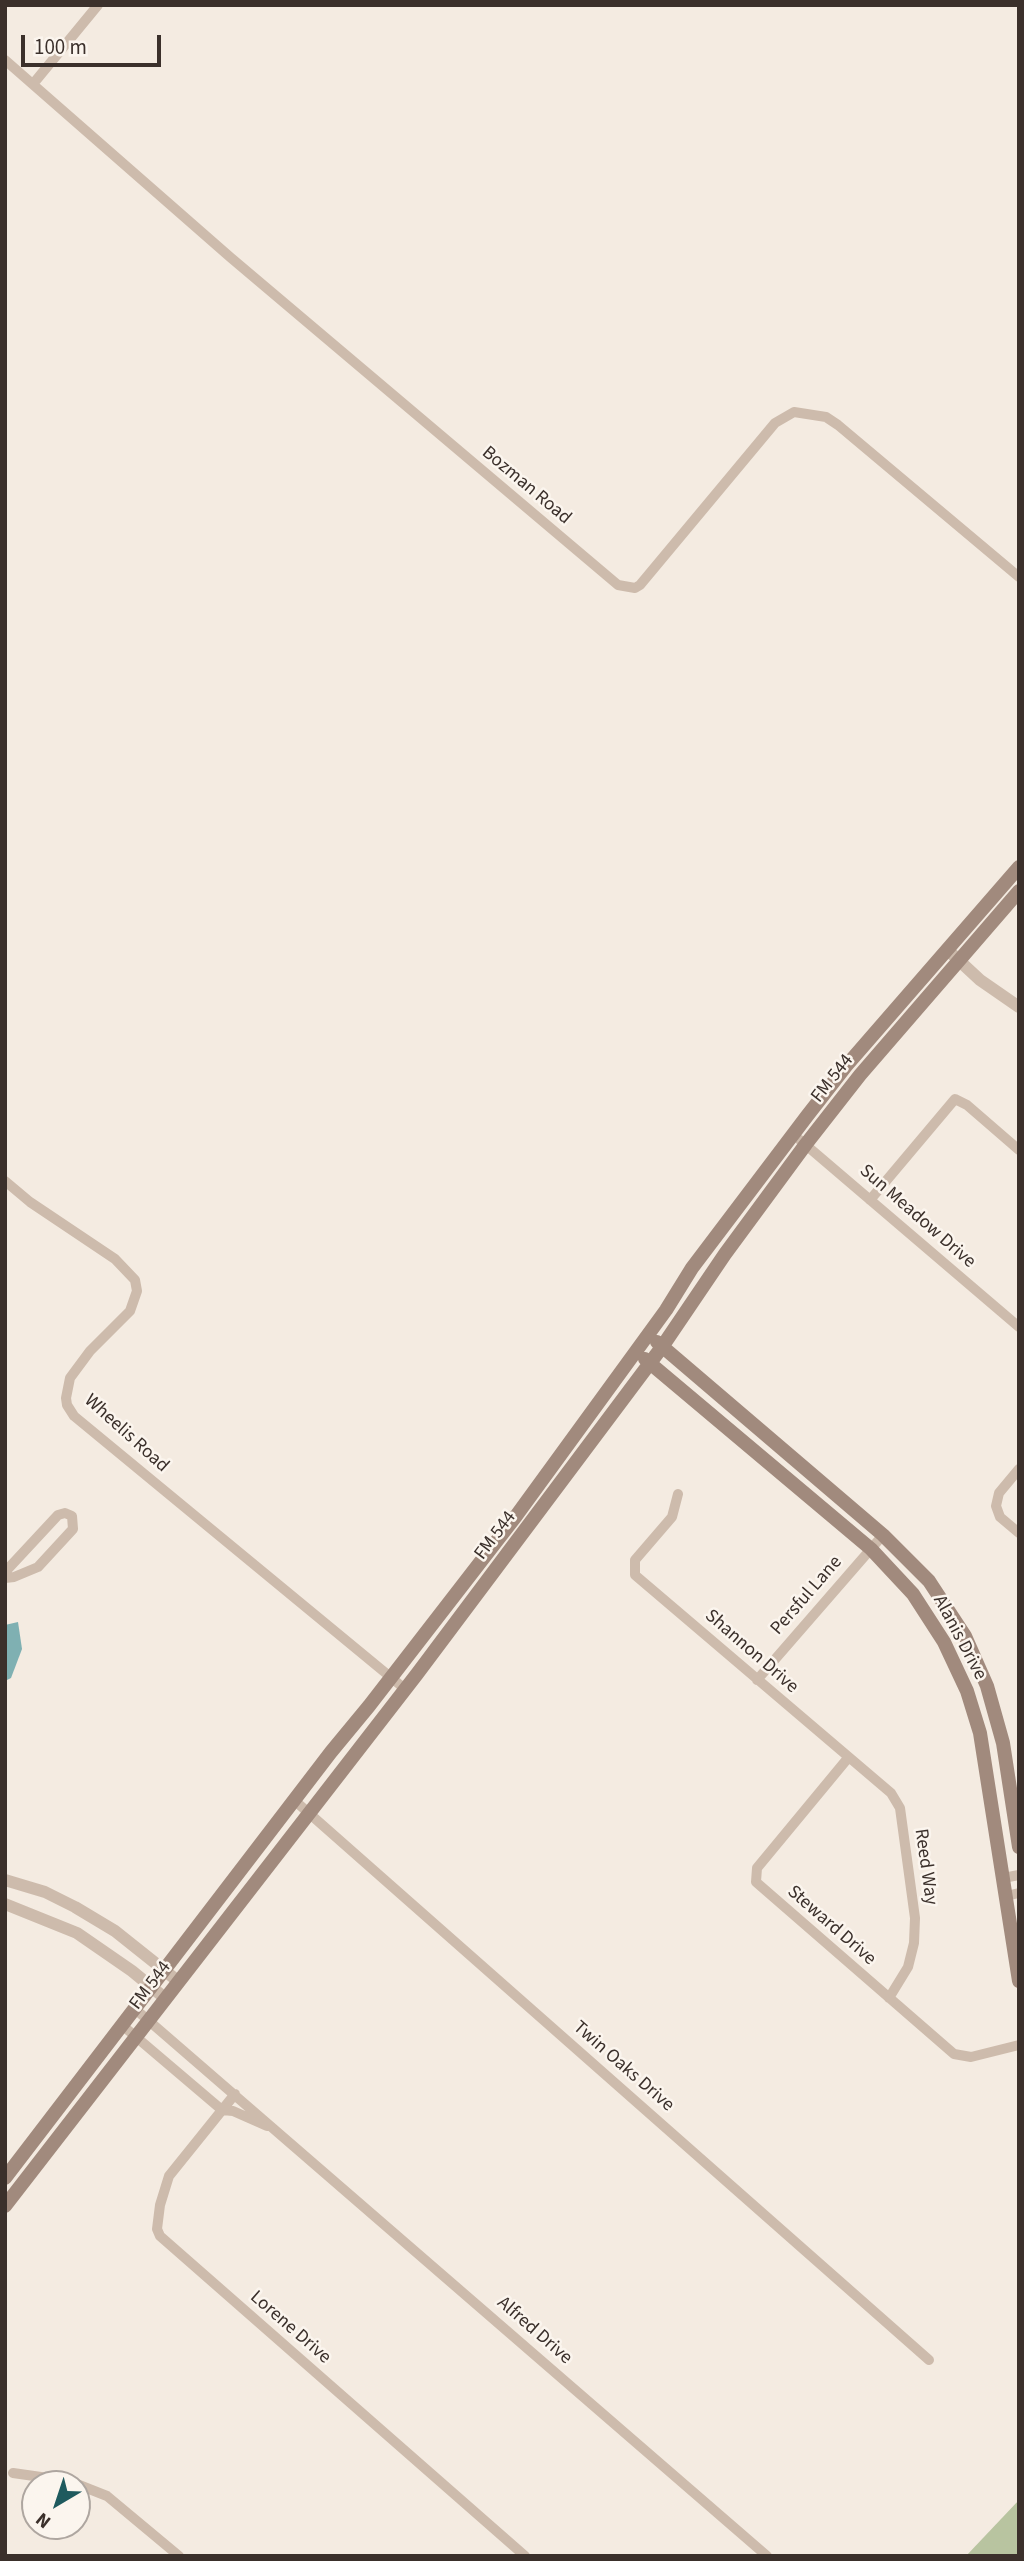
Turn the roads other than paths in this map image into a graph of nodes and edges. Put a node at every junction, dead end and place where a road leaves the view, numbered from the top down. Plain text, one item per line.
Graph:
1 (98, 5) edge
2 (5, 60) edge
3 (33, 84) junction
4 (1019, 577) edge
5 (1019, 867) edge
6 (1019, 891) edge
7 (946, 949) junction
8 (958, 960) junction
9 (1019, 1007) edge
10 (793, 1134) junction
11 (806, 1144) junction
12 (1019, 1150) edge
13 (5, 1181) edge
14 (870, 1200) junction
15 (1019, 1327) edge
16 (648, 1335) junction
17 (662, 1347) junction
18 (636, 1351) junction
19 (650, 1363) junction
20 (1019, 1469) edge
21 (678, 1494) dead end
22 (1019, 1533) edge
23 (883, 1535) junction
24 (871, 1549) junction
25 (5, 1572) edge
26 (5, 1578) edge
27 (392, 1678) junction
28 (757, 1680) junction
29 (405, 1689) junction
30 (848, 1758) junction
31 (294, 1800) junction
32 (309, 1813) junction
33 (1019, 1847) edge
34 (1019, 1875) edge
35 (1003, 1878) junction
36 (5, 1880) edge
37 (1012, 1894) edge
38 (5, 1904) edge
39 (164, 1970) junction
40 (1019, 1981) edge
41 (179, 1982) junction
42 (151, 1986) junction
43 (889, 1998) junction
44 (166, 1999) junction
45 (134, 2008) junction
46 (149, 2021) junction
47 (122, 2025) junction
48 (136, 2037) junction
49 (1019, 2045) edge
50 (235, 2094) junction
51 (222, 2110) junction
52 (278, 2132) junction
53 (5, 2178) edge
54 (5, 2206) edge
55 (929, 2360) dead end
56 (13, 2473) dead end
57 (179, 2556) edge
58 (525, 2556) edge
59 (767, 2556) edge

1 - 3 street
2 - 3 street, Bozman Road
3 - 4 street, Bozman Road
5 - 7 main road, FM 544
6 - 8 main road, FM 544
7 - 8 street
7 - 10 main road, FM 544
8 - 9 street
8 - 11 main road, FM 544
10 - 11 street, Sun Meadow Drive
10 - 16 main road, FM 544
11 - 14 street, Sun Meadow Drive
11 - 17 main road, FM 544
12 - 14 street
13 - 27 street, Wheelis Road
14 - 15 street, Sun Meadow Drive
16 - 17 main road, Alanis Drive
16 - 18 main road, FM 544
17 - 19 main road, FM 544
17 - 23 main road, Alanis Drive
18 - 19 main road, Alanis Drive
18 - 27 main road, FM 544
19 - 24 main road, Alanis Drive
19 - 29 main road, FM 544
20 - 22 street
21 - 28 street, Shannon Drive
23 - 24 street, Persful Lane
23 - 33 main road, Alanis Drive
24 - 28 street, Persful Lane
24 - 35 main road, Alanis Drive
25 - 26 street
27 - 29 street, Wheelis Road
27 - 31 main road, FM 544
28 - 30 street, Shannon Drive
29 - 32 main road, FM 544
30 - 43 street, Reed Way
30 - 43 street, Steward Drive
31 - 32 street, Twin Oaks Drive
31 - 39 main road, FM 544
32 - 41 main road, FM 544
32 - 55 street, Twin Oaks Drive
34 - 35 street
35 - 37 main road, Alanis Drive
36 - 39 street
37 - 40 main road, Alanis Drive
38 - 42 street
39 - 41 street
39 - 42 main road, FM 544
41 - 44 main road, FM 544
42 - 44 street
42 - 45 main road, FM 544
43 - 49 street, Steward Drive
44 - 46 main road, FM 544
45 - 46 street, Alfred Drive
45 - 47 main road, FM 544
46 - 48 main road, FM 544
46 - 50 street, Alfred Drive
47 - 48 street, Alfred Drive
47 - 53 main road, FM 544
48 - 51 street, Alfred Drive
48 - 54 main road, FM 544
50 - 51 street, Lorene Drive
50 - 52 street, Alfred Drive
51 - 52 street, Alfred Drive
51 - 58 street, Lorene Drive
52 - 59 street, Alfred Drive
56 - 57 street

